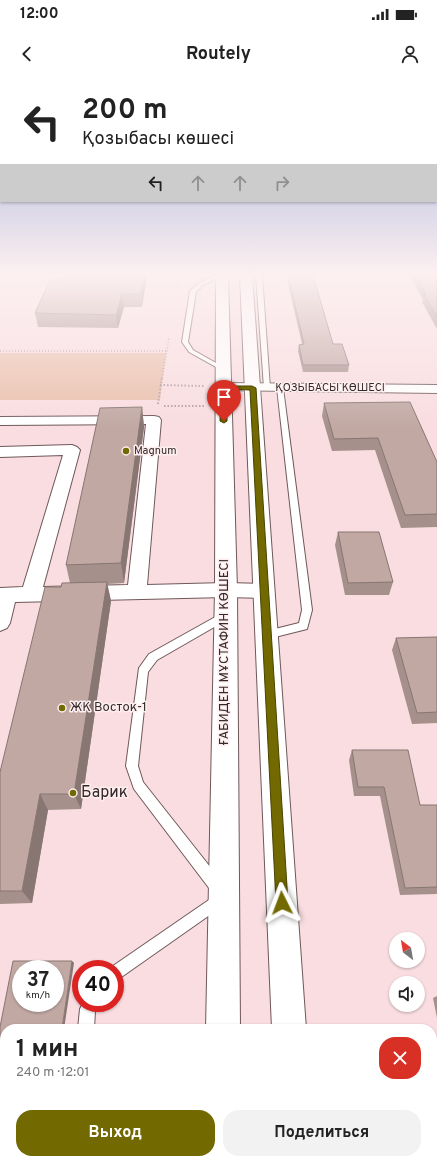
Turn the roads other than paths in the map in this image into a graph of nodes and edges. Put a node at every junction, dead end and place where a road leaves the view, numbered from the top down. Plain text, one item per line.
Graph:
1 (188, 326) edge
2 (222, 326) edge
3 (257, 326) edge
4 (223, 387) junction
5 (266, 388) junction
6 (437, 388) edge
7 (0, 421) edge
8 (0, 452) edge
9 (226, 590) junction
10 (264, 591) junction
11 (137, 592) junction
12 (3, 594) edge
13 (31, 594) junction
14 (226, 615) junction
15 (0, 623) edge
16 (267, 635) junction
17 (224, 896) junction
18 (124, 968) edge
19 (88, 1012) edge
20 (86, 1024) edge
21 (223, 1024) edge
22 (289, 1024) edge

1 - 4 lane
2 - 4 street, ҒАБИДЕН МҰСТАФИН КӨШЕСІ
3 - 5 street
4 - 5 street, ҚОЗЫБАСЫ КӨШЕСІ
4 - 9 street, ҒАБИДЕН МҰСТАФИН КӨШЕСІ
5 - 6 street, ҚОЗЫБАСЫ КӨШЕСІ
5 - 10 street
5 - 16 lane
7 - 11 street
8 - 13 street
9 - 10 street
9 - 11 street
9 - 14 street, ҒАБИДЕН МҰСТАФИН КӨШЕСІ
10 - 16 street
11 - 13 street
12 - 13 street
12 - 15 street
14 - 17 street, ҒАБИДЕН МҰСТАФИН КӨШЕСІ
14 - 17 lane
16 - 22 street
17 - 18 lane
17 - 21 street, ҒАБИДЕН МҰСТАФИН КӨШЕСІ
19 - 20 lane

